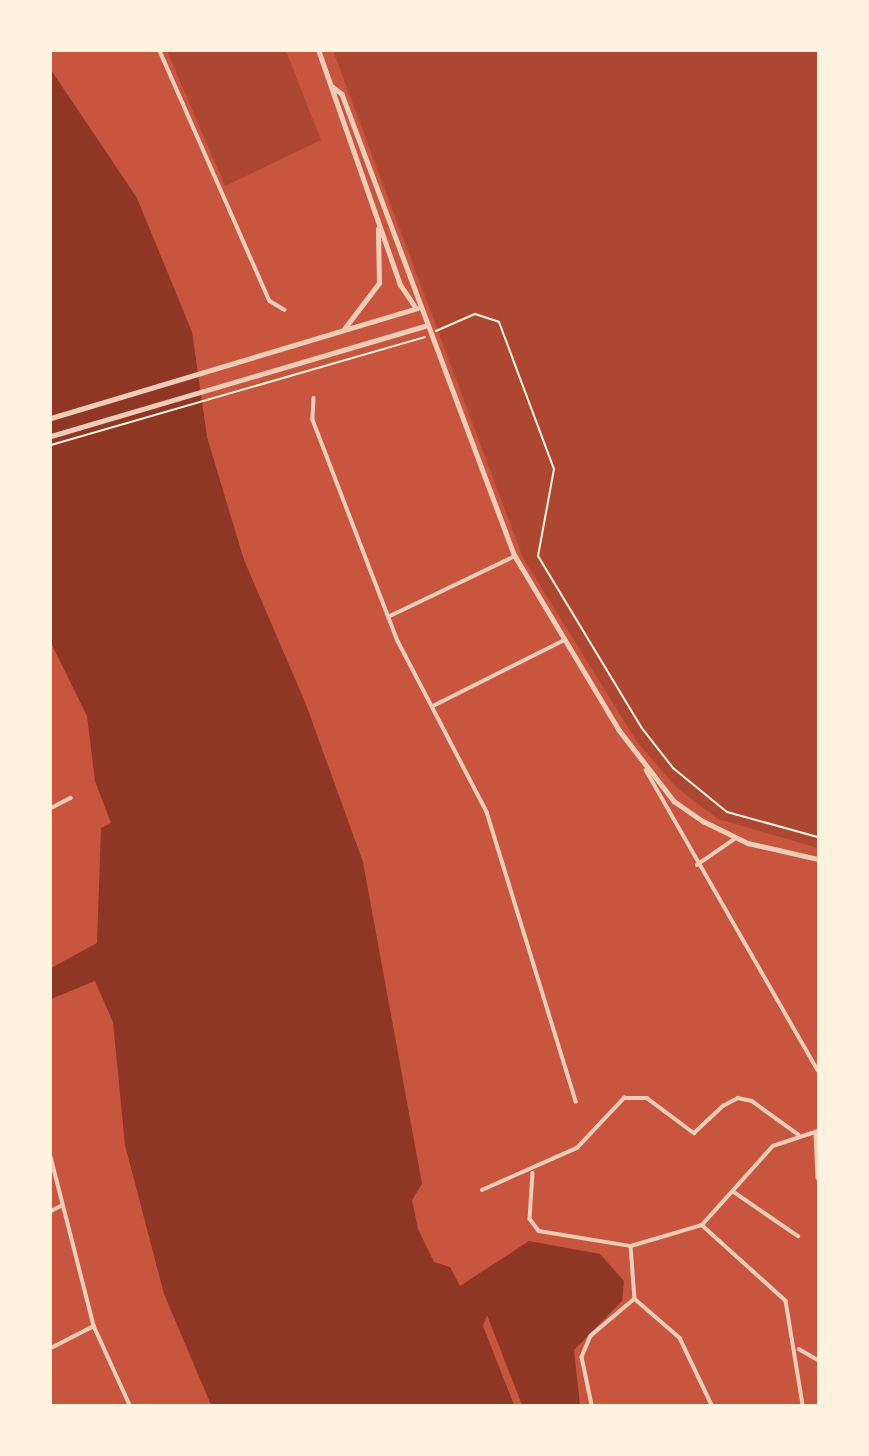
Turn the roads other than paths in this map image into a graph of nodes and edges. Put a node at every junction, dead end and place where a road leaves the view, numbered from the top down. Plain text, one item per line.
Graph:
1 (160, 51) edge
2 (320, 51) edge
3 (332, 87) junction
4 (376, 217) junction
5 (417, 308) junction
6 (285, 310) dead end
7 (424, 326) junction
8 (343, 330) junction
9 (314, 398) dead end
10 (51, 418) edge
11 (51, 436) edge
12 (515, 556) junction
13 (390, 616) junction
14 (564, 641) junction
15 (433, 706) junction
16 (646, 770) junction
17 (71, 798) dead end
18 (51, 808) edge
19 (736, 838) junction
20 (818, 859) edge
21 (697, 865) junction
22 (818, 1070) edge
23 (576, 1102) dead end
24 (817, 1132) edge
25 (798, 1134) junction
26 (51, 1157) edge
27 (533, 1173) junction
28 (818, 1178) edge
29 (482, 1190) dead end
30 (734, 1192) junction
31 (61, 1206) junction
32 (51, 1211) edge
33 (702, 1225) junction
34 (797, 1236) dead end
35 (631, 1246) junction
36 (635, 1299) junction
37 (94, 1326) junction
38 (51, 1348) edge
39 (799, 1349) junction
40 (818, 1360) edge
41 (130, 1405) edge
42 (592, 1405) edge
43 (712, 1405) edge
44 (803, 1405) edge

1 - 6 street
2 - 3 street
3 - 4 street
3 - 5 street
4 - 5 street
4 - 8 street
5 - 7 street
5 - 8 street
7 - 11 street
7 - 12 street
8 - 10 street
9 - 13 street
12 - 13 street
12 - 14 street
13 - 15 street
14 - 15 street
14 - 16 street
15 - 23 street
16 - 19 street
16 - 21 street
17 - 18 street
19 - 20 street
19 - 21 street
21 - 22 street
24 - 25 street
24 - 28 street
25 - 27 street
25 - 30 street
26 - 31 street
27 - 29 street
27 - 35 street
30 - 33 street
30 - 34 street
31 - 32 street
31 - 37 street
33 - 35 street
33 - 39 street
35 - 36 street
36 - 42 street
36 - 43 street
37 - 38 street
37 - 41 street
39 - 40 street
39 - 44 street

